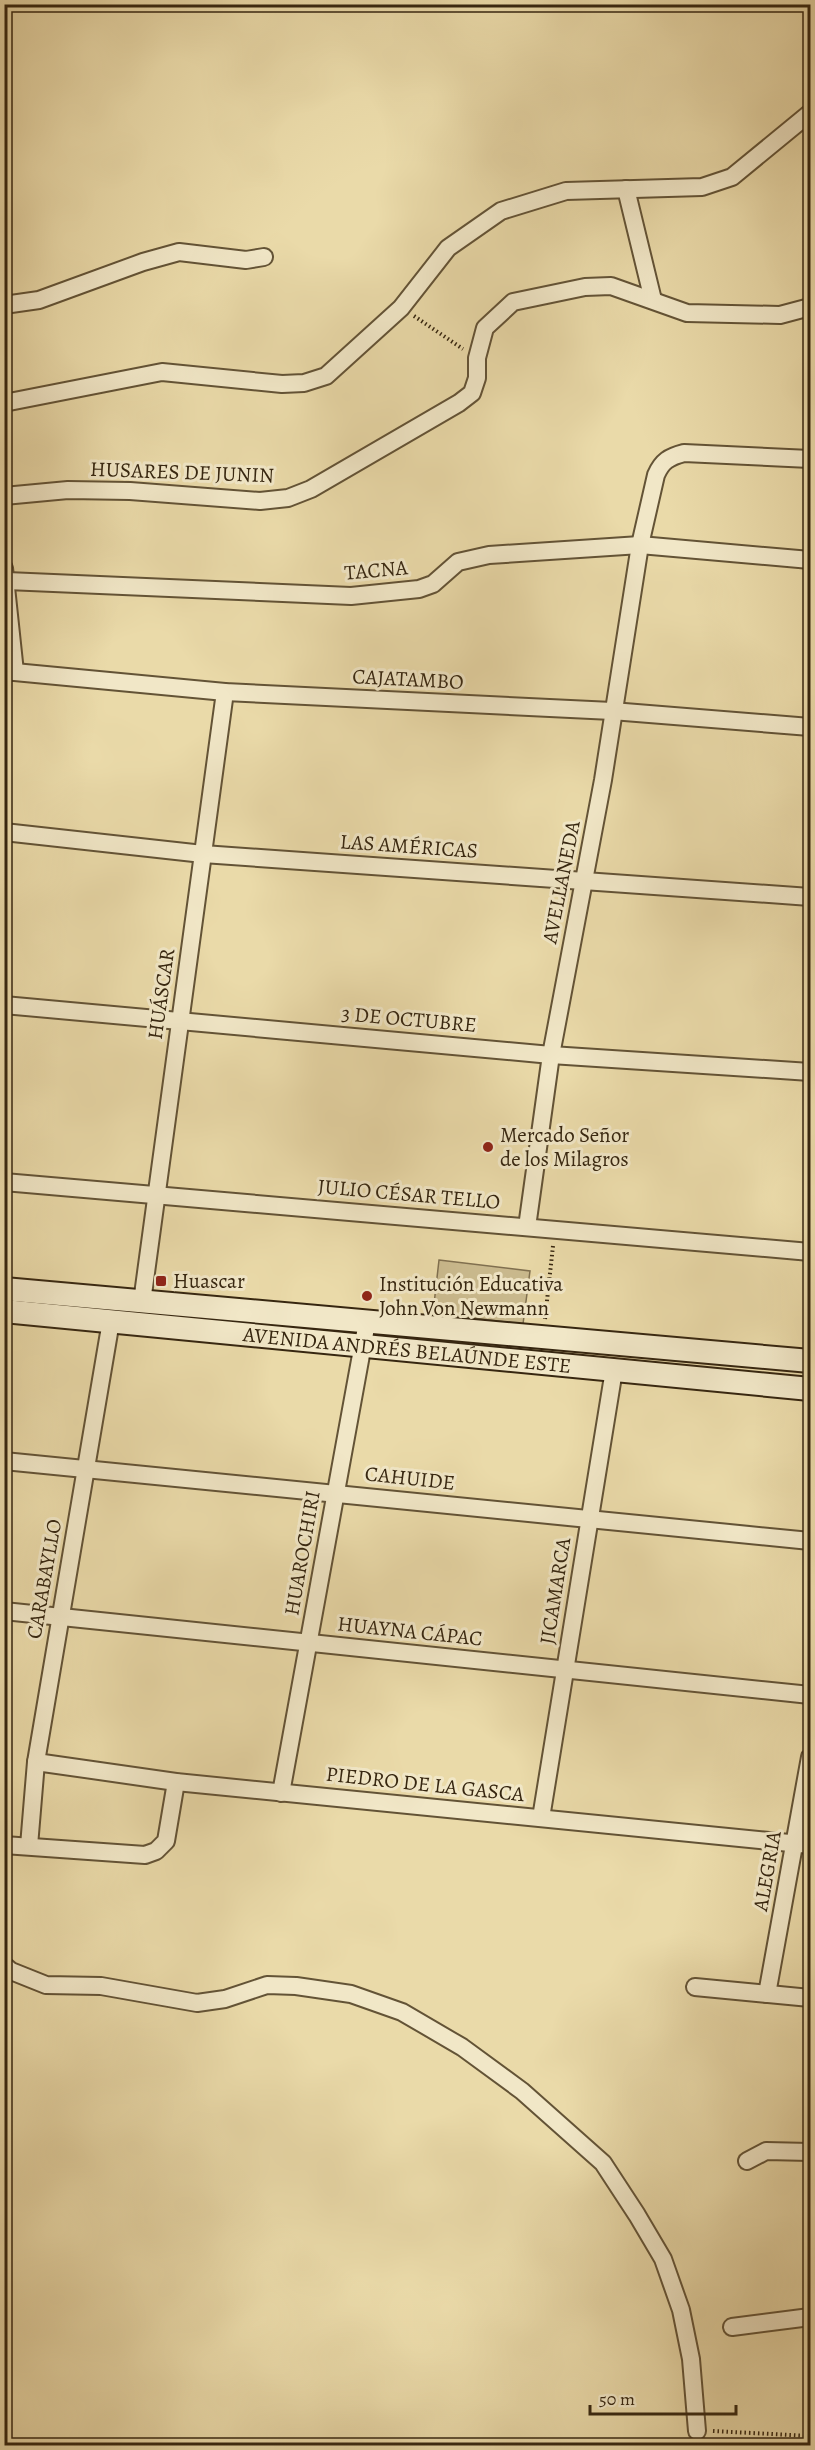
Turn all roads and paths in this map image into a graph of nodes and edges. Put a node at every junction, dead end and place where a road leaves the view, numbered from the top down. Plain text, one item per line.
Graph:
1 (810, 113) edge
2 (626, 189) junction
3 (264, 257) dead end
4 (653, 300) junction
5 (4, 305) edge
6 (810, 307) edge
7 (401, 308) junction
8 (477, 358) junction
9 (4, 403) edge
10 (810, 459) edge
11 (4, 496) edge
12 (640, 545) junction
13 (810, 560) edge
14 (6, 574) edge
15 (10, 672) edge
16 (225, 692) junction
17 (612, 711) junction
18 (810, 727) edge
19 (4, 832) edge
20 (203, 854) junction
21 (584, 881) junction
22 (810, 897) edge
23 (4, 1005) edge
24 (181, 1019) junction
25 (550, 1054) junction
26 (810, 1072) edge
27 (4, 1182) edge
28 (156, 1195) junction
29 (527, 1227) junction
30 (555, 1230) junction
31 (810, 1252) edge
32 (4, 1289) edge
33 (142, 1302) junction
34 (4, 1311) edge
35 (111, 1321) junction
36 (367, 1322) junction
37 (543, 1337) junction
38 (363, 1346) junction
39 (810, 1361) edge
40 (614, 1370) junction
41 (810, 1389) edge
42 (4, 1461) edge
43 (86, 1469) junction
44 (336, 1494) junction
45 (590, 1519) junction
46 (810, 1541) edge
47 (4, 1611) edge
48 (61, 1617) junction
49 (308, 1643) junction
50 (565, 1670) junction
51 (810, 1695) edge
52 (810, 1756) edge
53 (36, 1762) junction
54 (176, 1782) junction
55 (281, 1792) junction
56 (541, 1818) junction
57 (803, 1844) edge
58 (4, 1845) edge
59 (28, 1846) junction
60 (4, 1965) edge
61 (695, 1987) dead end
62 (767, 1994) junction
63 (810, 1998) edge
64 (810, 2152) edge
65 (747, 2161) dead end
66 (810, 2317) edge
67 (732, 2327) dead end
68 (698, 2431) joint
69 (810, 2436) edge

1 - 2 street
2 - 4 street
2 - 7 street
3 - 5 street
4 - 6 street
4 - 8 street
7 - 8 path
7 - 9 street
8 - 11 street, HUSARES DE JUNIN
10 - 12 street, AVELLANEDA
12 - 13 street, TACNA
12 - 14 street, TACNA
12 - 17 street, AVELLANEDA
14 - 15 street
15 - 16 street, CAJATAMBO
16 - 17 street, CAJATAMBO
16 - 20 street, HUÁSCAR
17 - 18 street, CAJATAMBO
17 - 21 street, AVELLANEDA
19 - 20 street, LAS AMÉRICAS
20 - 21 street, LAS AMÉRICAS
20 - 24 street, HUÁSCAR
21 - 22 street, LAS AMÉRICAS
21 - 25 street, AVELLANEDA
23 - 24 street, 3 DE OCTUBRE
24 - 25 street, 3 DE OCTUBRE
24 - 28 street, HUÁSCAR
25 - 26 street, 3 DE OCTUBRE
25 - 29 street, AVELLANEDA
27 - 28 street, JULIO CÉSAR TELLO
28 - 29 street, JULIO CÉSAR TELLO
28 - 33 street, HUÁSCAR
29 - 30 street, JULIO CÉSAR TELLO
30 - 31 street, JULIO CÉSAR TELLO
30 - 37 path
32 - 33 street, AVENIDA ANDRÉS BELAÚNDE ESTE
33 - 36 street, AVENIDA ANDRÉS BELAÚNDE ESTE
34 - 35 street, AVENIDA ANDRÉS BELAÚNDE ESTE
35 - 38 street, AVENIDA ANDRÉS BELAÚNDE ESTE
35 - 43 street, CARABAYLLO
36 - 37 street, AVENIDA ANDRÉS BELAÚNDE ESTE
36 - 38 street, HUAROCHIRI
37 - 39 street, AVENIDA ANDRÉS BELAÚNDE ESTE
38 - 40 street, AVENIDA ANDRÉS BELAÚNDE ESTE
38 - 44 street, HUAROCHIRI
40 - 41 street, AVENIDA ANDRÉS BELAÚNDE ESTE
40 - 45 street, JICAMARCA
42 - 43 street, CAHUIDE
43 - 44 street, CAHUIDE
43 - 48 street, CARABAYLLO
44 - 45 street, CAHUIDE
44 - 49 street, HUAROCHIRI
45 - 46 street, CAHUIDE
45 - 50 street, JICAMARCA
47 - 48 street, HUAYNA CÁPAC
48 - 49 street, HUAYNA CÁPAC
48 - 53 street, CARABAYLLO
49 - 50 street, HUAYNA CÁPAC
49 - 55 street, HUAROCHIRI
50 - 51 street, HUAYNA CÁPAC
50 - 56 street, JICAMARCA
52 - 57 street, ALEGRIA
53 - 54 street, PIEDRO DE LA GASCA
53 - 59 street, CARABAYLLO
54 - 55 street, PIEDRO DE LA GASCA
54 - 59 street
55 - 56 street, PIEDRO DE LA GASCA
56 - 57 street, PIEDRO DE LA GASCA
57 - 62 street, ALEGRIA
58 - 59 street
60 - 68 street
61 - 62 street
62 - 63 street
64 - 65 street
66 - 67 street
68 - 69 path

